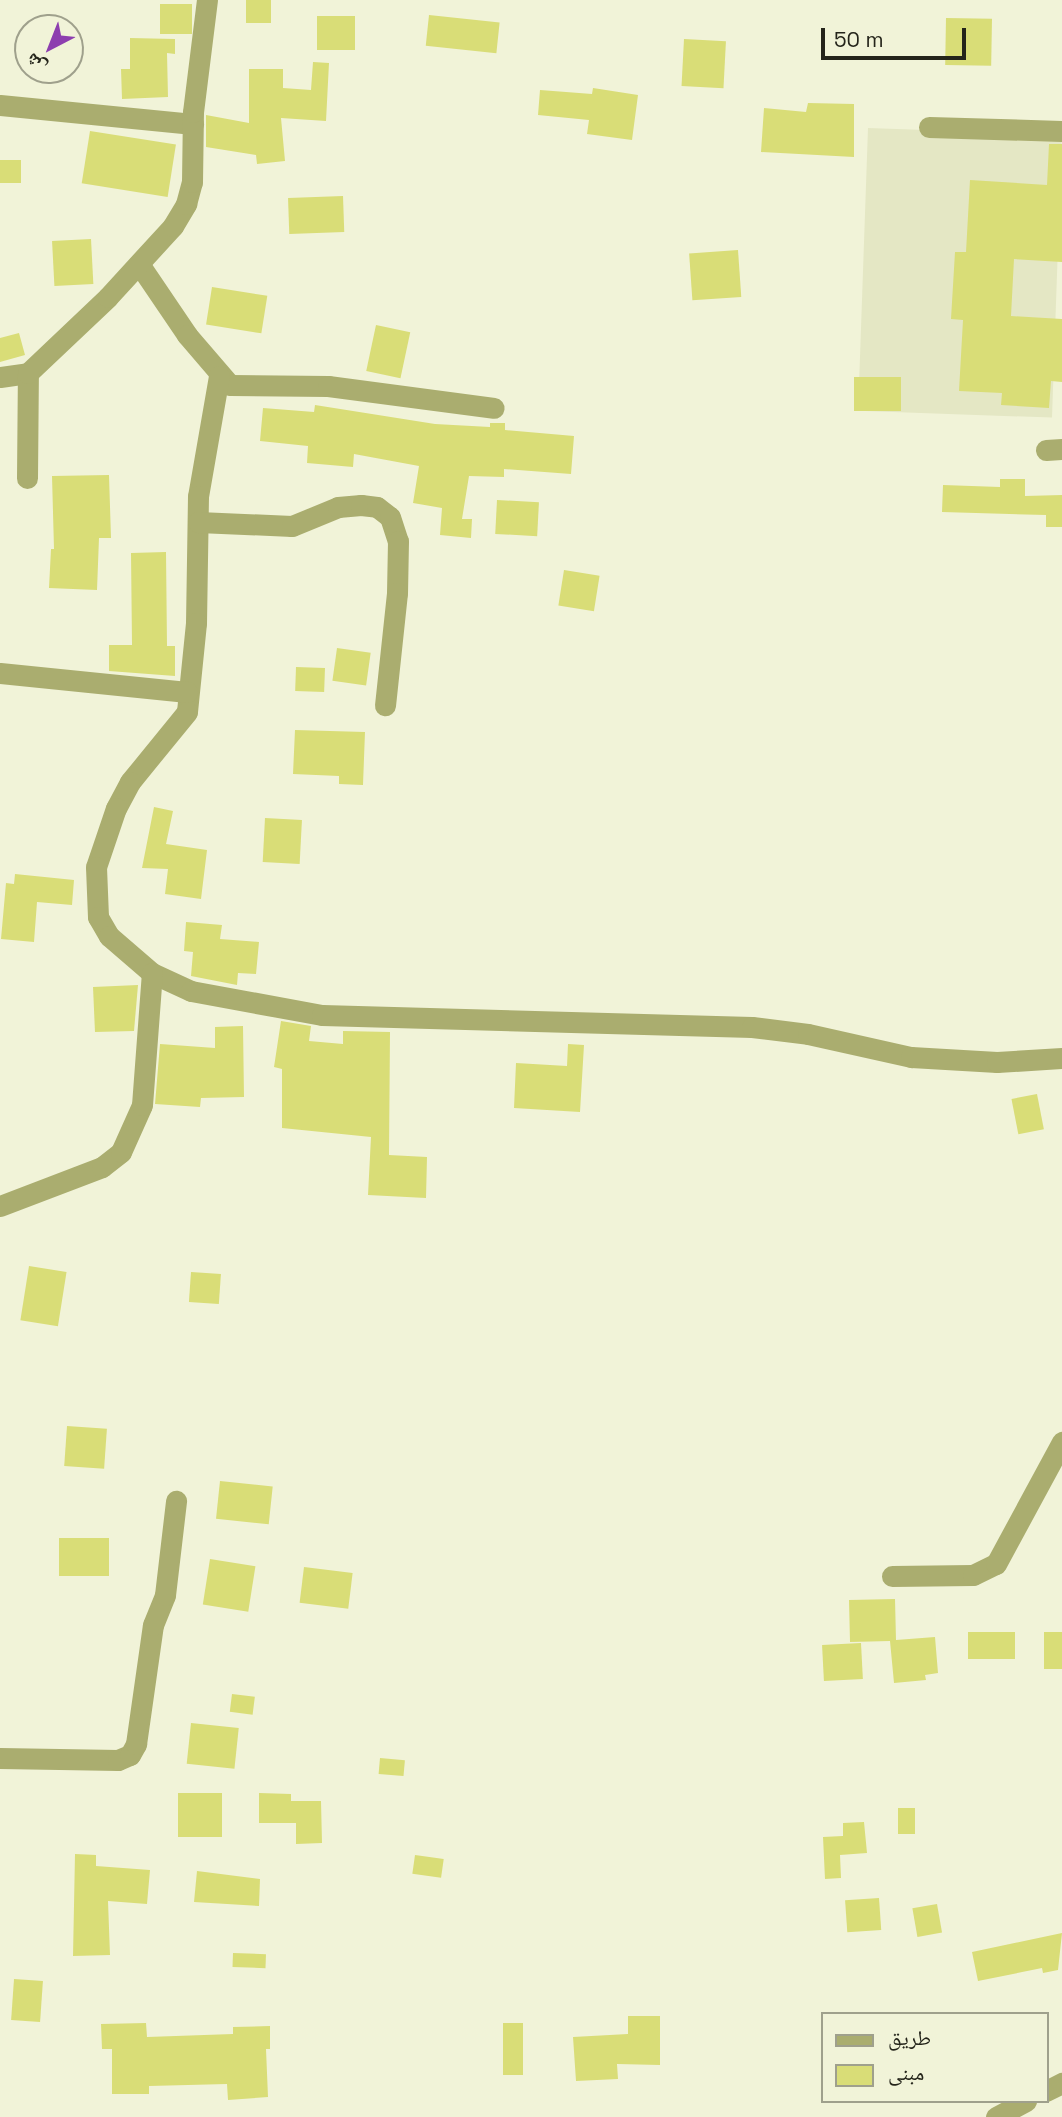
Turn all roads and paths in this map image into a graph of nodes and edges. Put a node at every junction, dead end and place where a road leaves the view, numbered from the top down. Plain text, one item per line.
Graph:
1 (207, 0) edge
2 (0, 104) edge
3 (193, 124) junction
4 (929, 127) dead end
5 (1062, 131) edge
6 (139, 264) junction
7 (28, 373) junction
8 (219, 376) junction
9 (0, 377) edge
10 (494, 408) dead end
11 (27, 478) dead end
12 (198, 522) junction
13 (0, 673) edge
14 (187, 691) junction
15 (385, 705) dead end
16 (152, 973) junction
17 (1062, 1058) edge
18 (0, 1206) edge
19 (1062, 1442) edge
20 (176, 1501) dead end
21 (892, 1576) dead end
22 (0, 1758) edge
23 (1022, 2103) edge
24 (996, 2117) edge

1 - 3 street
2 - 3 street
3 - 6 street
4 - 5 street
6 - 7 street
6 - 8 street
7 - 9 street
7 - 11 street
8 - 10 street
8 - 12 street
12 - 14 street
12 - 15 street
13 - 14 street
14 - 16 street
16 - 17 street
16 - 18 street
19 - 21 street
20 - 22 street
23 - 24 street

